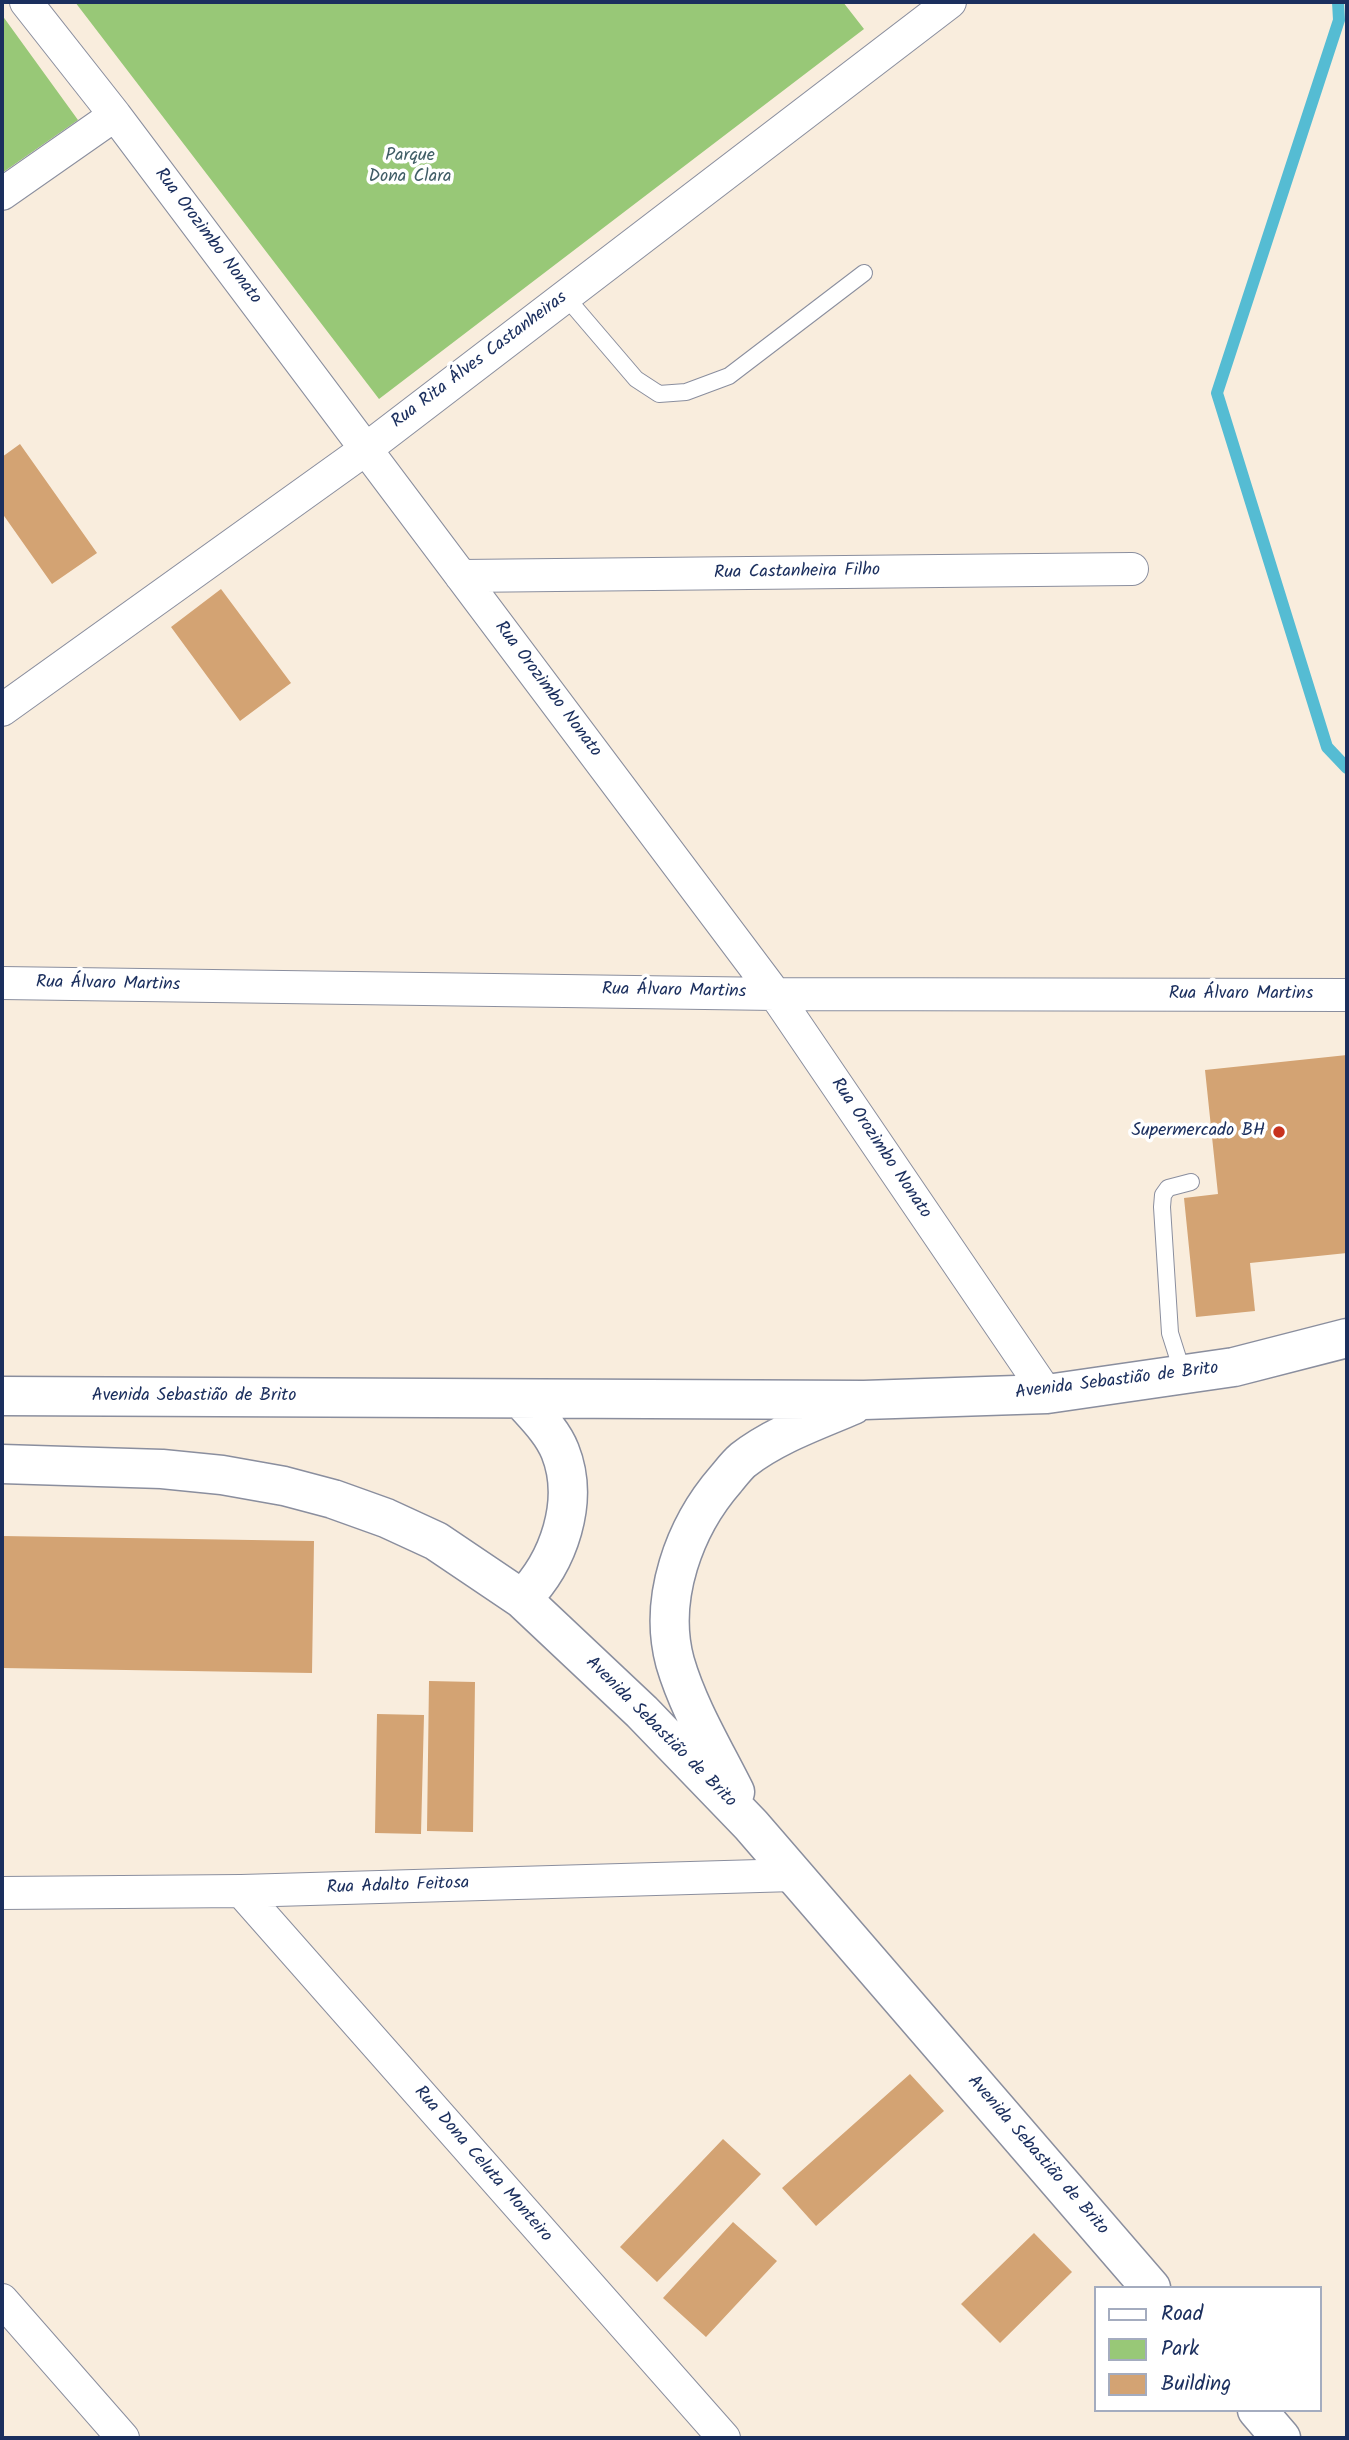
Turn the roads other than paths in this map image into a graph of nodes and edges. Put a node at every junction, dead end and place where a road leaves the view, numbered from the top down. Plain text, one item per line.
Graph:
1 (26, 2) edge
2 (950, 2) edge
3 (115, 115) junction
4 (2, 194) edge
5 (864, 273) dead end
6 (565, 296) junction
7 (366, 449) junction
8 (1132, 569) dead end
9 (461, 576) junction
10 (2, 710) edge
11 (2, 983) edge
12 (775, 994) junction
13 (1347, 995) edge
14 (1191, 1182) dead end
15 (1347, 1338) edge
16 (1183, 1374) junction
17 (1047, 1394) junction
18 (2, 1396) edge
19 (521, 1399) junction
20 (864, 1400) junction
21 (2, 1464) edge
22 (522, 1599) junction
23 (751, 1825) junction
24 (794, 1875) junction
25 (241, 1891) junction
26 (2, 1893) edge
27 (1149, 2286) edge
28 (2, 2300) edge
29 (1259, 2412) edge
30 (123, 2438) edge
31 (723, 2438) edge
32 (1281, 2438) edge

1 - 3 street, Rua Orozimbo Nonato
2 - 6 street, Rua Rita Álves Castanheiras
3 - 4 street
3 - 7 street, Rua Orozimbo Nonato
5 - 6 lane
6 - 7 street, Rua Rita Álves Castanheiras
7 - 9 street, Rua Orozimbo Nonato
7 - 10 street, Rua Rita Álves Castanheiras
8 - 9 street, Rua Castanheira Filho
9 - 12 street, Rua Orozimbo Nonato
11 - 12 street, Rua Álvaro Martins
12 - 13 street, Rua Álvaro Martins
12 - 17 street, Rua Orozimbo Nonato
14 - 16 lane
15 - 16 street, Avenida Sebastião de Brito
16 - 17 street, Avenida Sebastião de Brito
17 - 20 street, Avenida Sebastião de Brito
18 - 19 street, Avenida Sebastião de Brito
19 - 20 street, Avenida Sebastião de Brito
19 - 22 street
20 - 23 street
21 - 22 street, Avenida Sebastião de Brito
22 - 23 street, Avenida Sebastião de Brito
23 - 24 street, Avenida Sebastião de Brito
24 - 25 street, Rua Adalto Feitosa
24 - 27 street, Avenida Sebastião de Brito
25 - 26 street, Rua Adalto Feitosa
25 - 31 street, Rua Dona Celuta Monteiro
28 - 30 street
29 - 32 street

